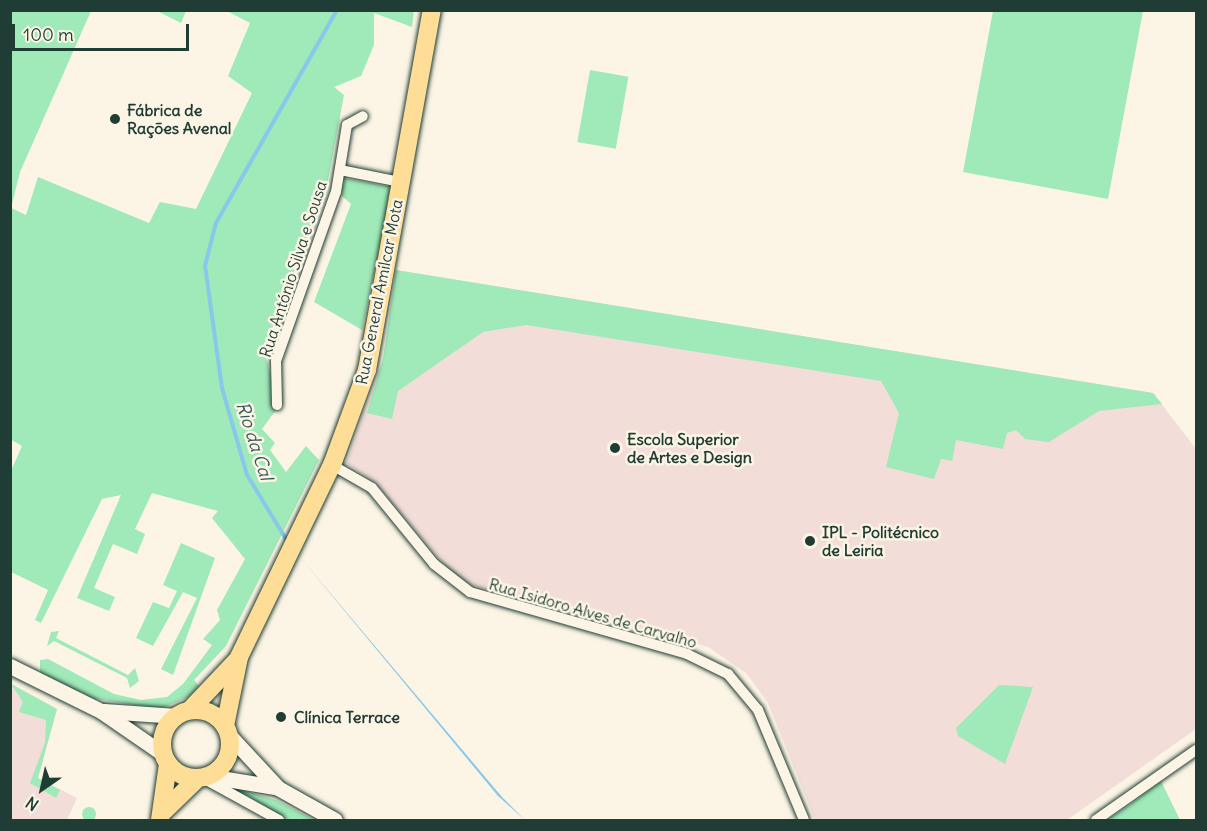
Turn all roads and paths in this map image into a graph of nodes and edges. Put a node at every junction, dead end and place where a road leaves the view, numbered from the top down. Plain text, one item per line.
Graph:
1 (432, 10) edge
2 (363, 116) dead end
3 (340, 170) junction
4 (400, 182) junction
5 (277, 405) dead end
6 (332, 465) junction
7 (239, 657) junction
8 (10, 666) edge
9 (101, 711) junction
10 (183, 713) junction
11 (227, 731) junction
12 (1197, 750) edge
13 (165, 759) junction
14 (203, 777) junction
15 (278, 788) junction
16 (162, 816) edge
17 (332, 819) edge
18 (279, 820) edge
19 (804, 820) edge
20 (1096, 820) edge

1 - 4 main road, Rua General Amílcar Mota
2 - 3 street, Rua António Silva e Sousa
3 - 4 street
3 - 5 street, Rua António Silva e Sousa
4 - 6 main road, Rua General Amílcar Mota
6 - 7 main road, Rua General Amílcar Mota
6 - 19 street, Rua Isidoro Alves de Carvalho
7 - 10 main road
7 - 11 main road
8 - 9 main road
9 - 10 main road
9 - 13 main road
10 - 11 main road
10 - 13 main road
11 - 14 main road
11 - 15 main road
12 - 20 street
13 - 14 main road
13 - 16 main road
14 - 15 main road
14 - 16 main road
14 - 18 street
15 - 17 main road

